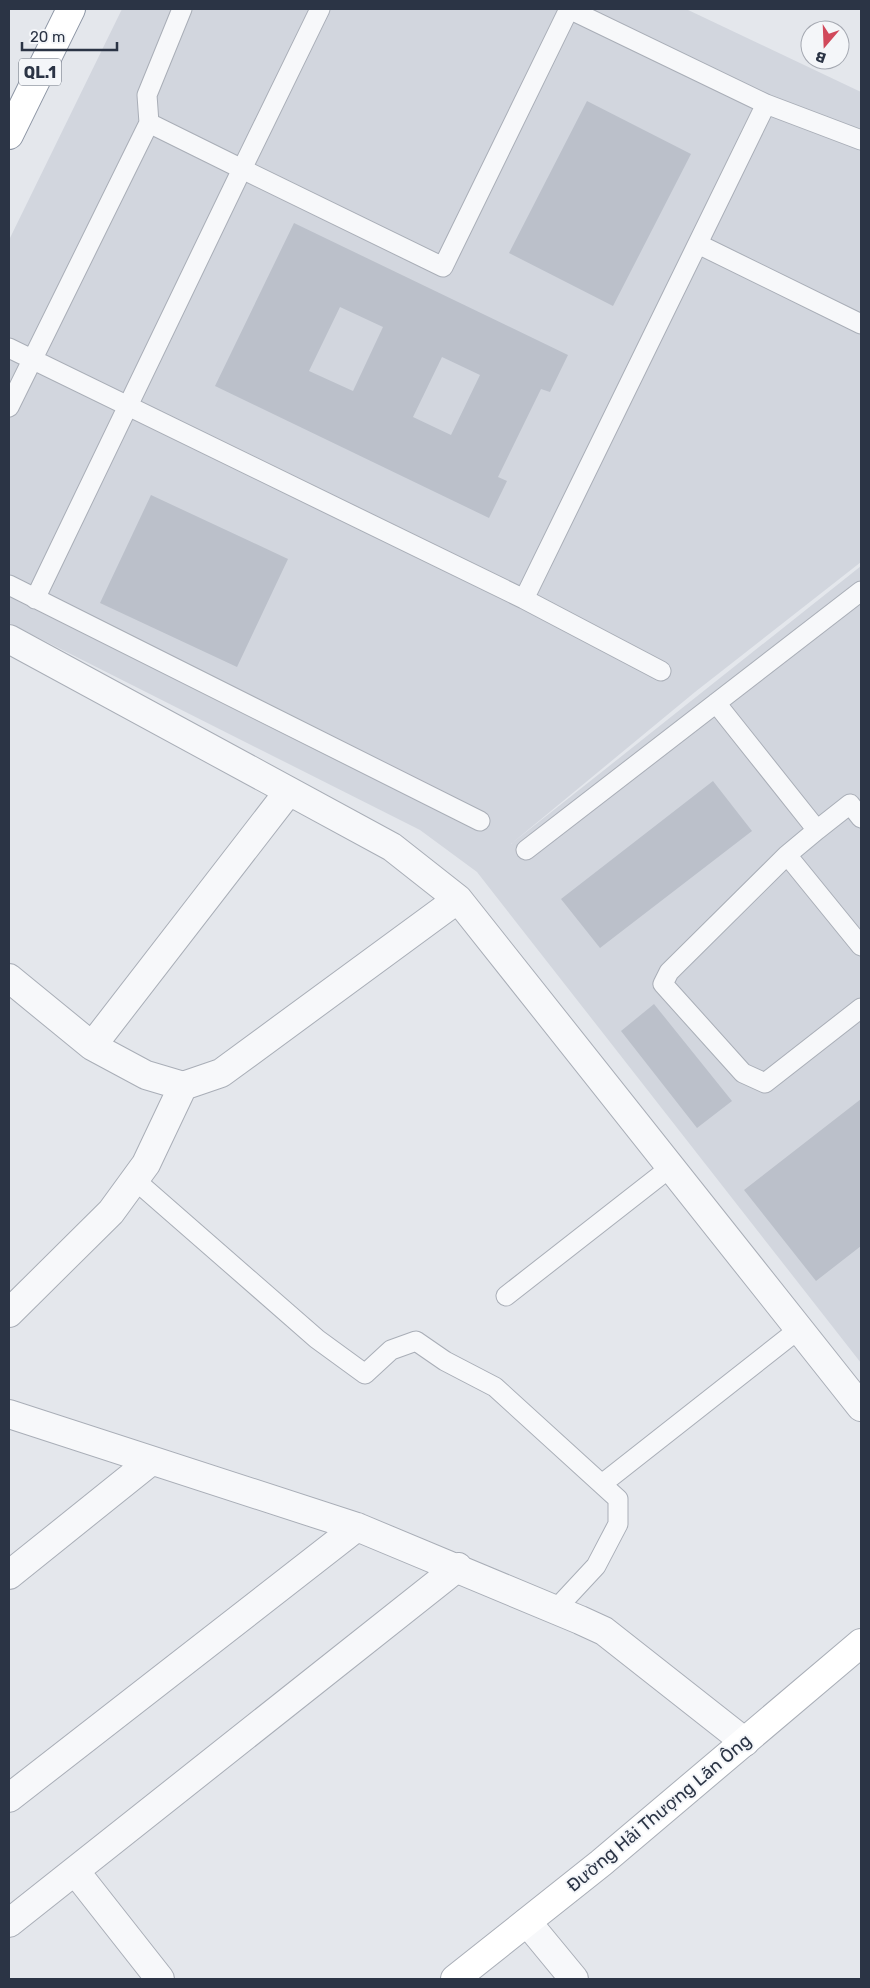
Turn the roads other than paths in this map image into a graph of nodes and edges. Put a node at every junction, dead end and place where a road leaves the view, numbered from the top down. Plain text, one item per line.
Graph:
1 (71, 9) edge
2 (182, 9) edge
3 (320, 9) edge
4 (569, 9) edge
5 (766, 104) junction
6 (149, 122) junction
7 (9, 135) edge
8 (861, 140) edge
9 (242, 168) junction
10 (698, 244) junction
11 (861, 324) edge
12 (9, 348) edge
13 (34, 360) junction
14 (128, 406) junction
15 (9, 407) edge
16 (9, 585) edge
17 (861, 591) edge
18 (36, 599) junction
19 (524, 599) junction
20 (9, 639) edge
21 (662, 671) dead end
22 (716, 703) junction
23 (288, 790) junction
24 (858, 806) edge
25 (480, 821) dead end
26 (816, 830) junction
27 (526, 850) dead end
28 (787, 855) junction
29 (458, 899) junction
30 (861, 946) edge
31 (9, 978) edge
32 (861, 1008) edge
33 (92, 1046) junction
34 (182, 1086) junction
35 (671, 1167) junction
36 (134, 1180) junction
37 (506, 1296) dead end
38 (9, 1313) edge
39 (799, 1328) junction
40 (861, 1406) edge
41 (9, 1414) edge
42 (151, 1461) junction
43 (602, 1484) junction
44 (357, 1527) junction
45 (458, 1567) junction
46 (9, 1575) edge
47 (556, 1609) junction
48 (861, 1643) edge
49 (745, 1742) junction
50 (9, 1798) edge
51 (75, 1871) junction
52 (527, 1922) junction
53 (9, 1924) edge
54 (160, 1979) edge
55 (455, 1979) edge
56 (574, 1979) edge

1 - 7 main road, QL.1
2 - 6 lane
3 - 9 lane
4 - 5 lane
4 - 9 lane
5 - 8 lane
5 - 10 lane
6 - 9 lane
6 - 13 lane
9 - 14 lane
10 - 11 lane
10 - 19 lane
12 - 13 lane
13 - 14 lane
13 - 15 lane
14 - 18 lane
14 - 19 lane
16 - 18 lane
17 - 22 lane
18 - 25 lane
19 - 21 lane
20 - 23 street
22 - 26 lane
22 - 27 lane
23 - 29 street
23 - 33 street
24 - 26 lane
26 - 28 lane
28 - 30 lane
28 - 32 lane
29 - 34 street
29 - 35 street
31 - 33 street
33 - 34 street
34 - 36 street
35 - 37 lane
35 - 39 street
36 - 38 street
36 - 43 lane
39 - 40 street
39 - 43 lane
41 - 42 street
42 - 44 street
42 - 46 street
43 - 47 lane
44 - 45 street
44 - 50 street
45 - 47 street
45 - 51 street
47 - 49 street
48 - 49 main road, Đường Hải Thượng Lãn Ông
49 - 52 main road, Đường Hải Thượng Lãn Ông
51 - 53 street
51 - 54 street
52 - 55 main road, Đường Hải Thượng Lãn Ông
52 - 56 street

